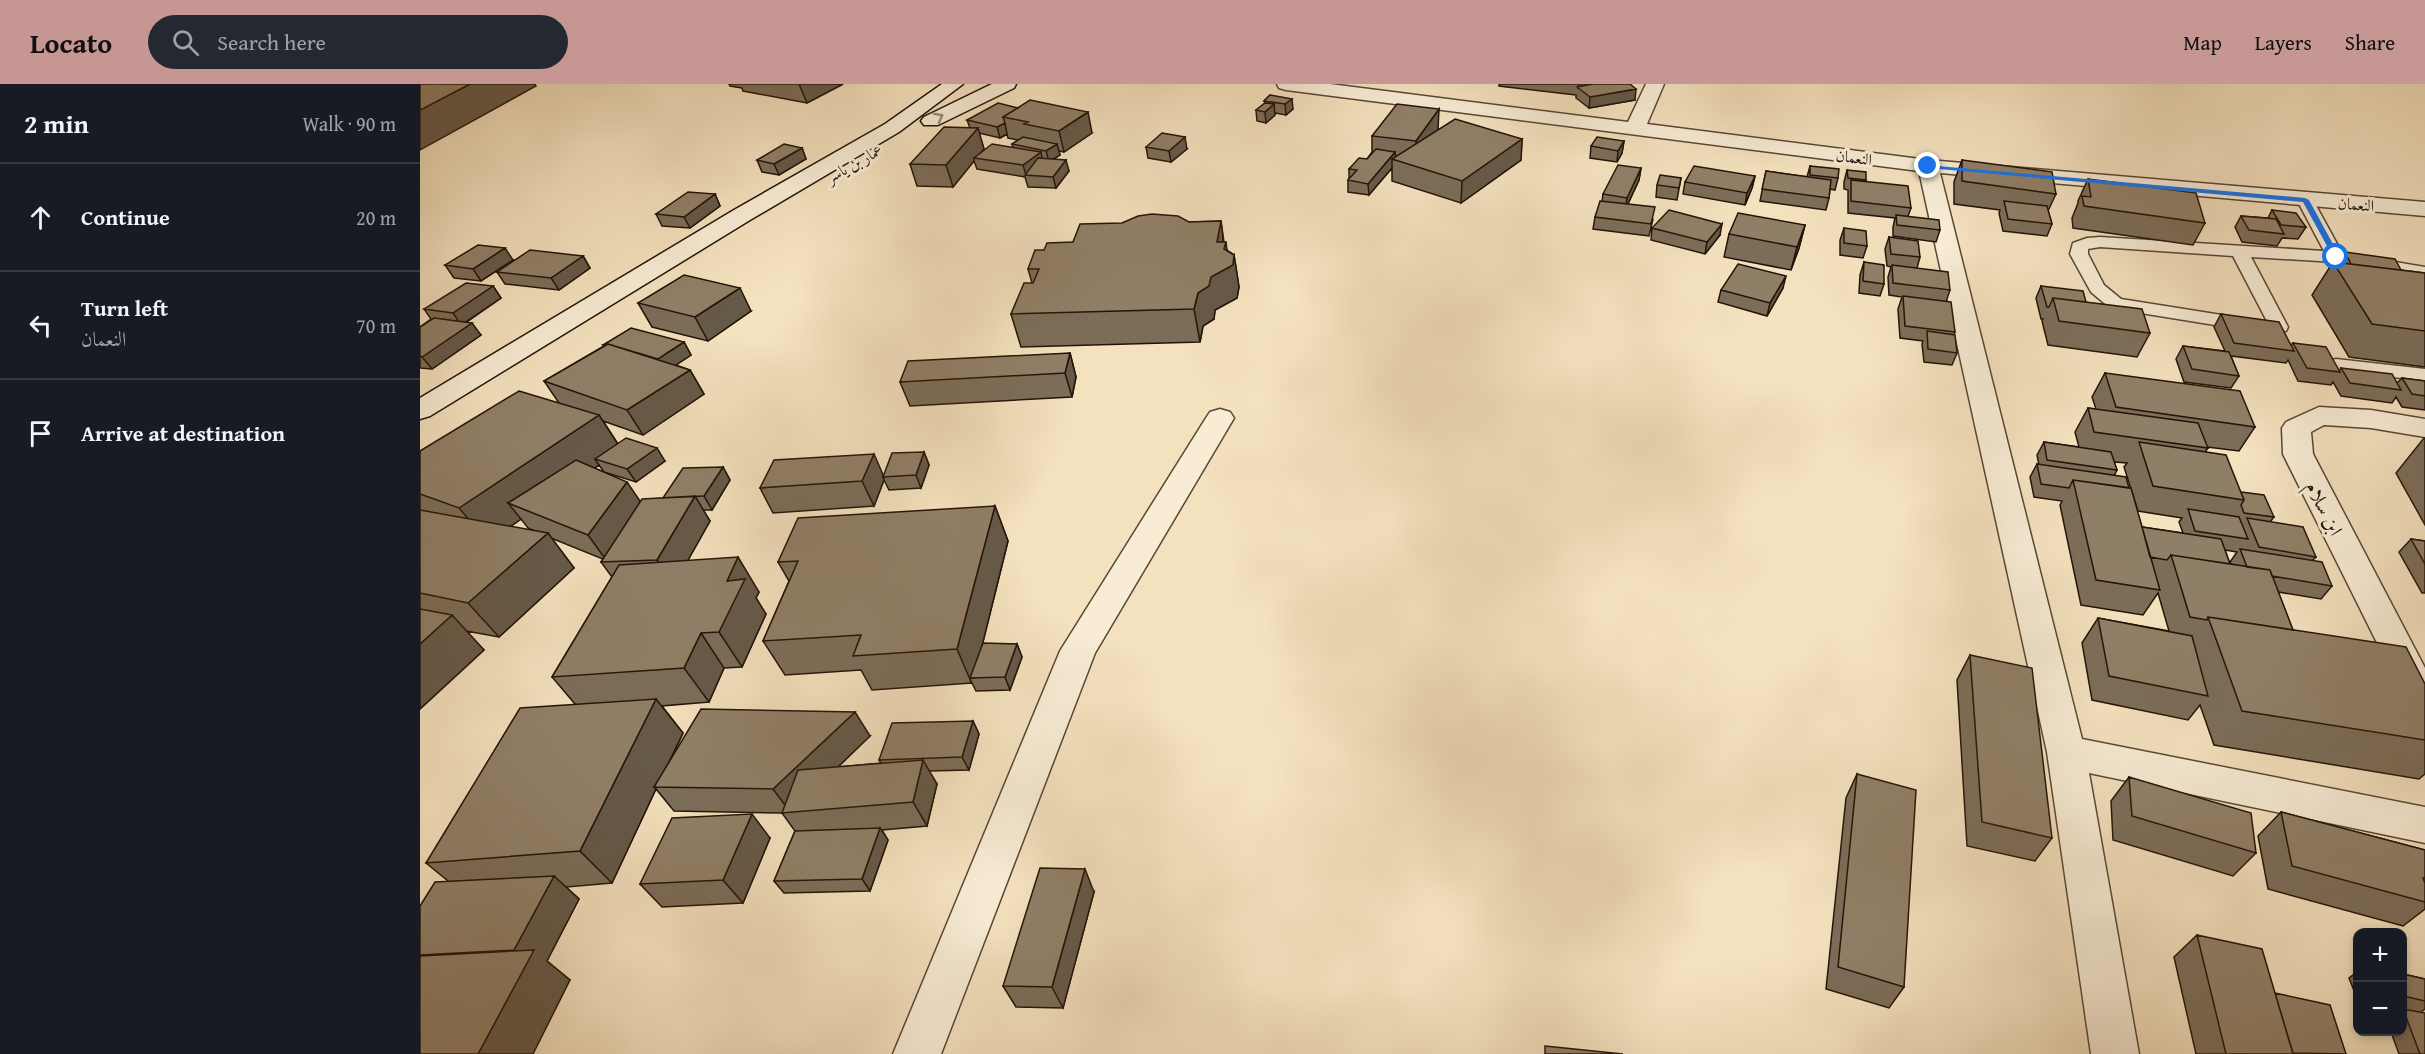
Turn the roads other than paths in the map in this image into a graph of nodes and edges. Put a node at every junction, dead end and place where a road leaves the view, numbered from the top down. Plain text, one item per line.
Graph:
1 (954, 84) edge
2 (1007, 84) edge
3 (1286, 84) edge
4 (1655, 84) edge
5 (1635, 129) junction
6 (1928, 166) junction
7 (2305, 200) junction
8 (2425, 209) edge
9 (701, 242) junction
10 (2239, 251) junction
11 (2336, 257) junction
12 (2425, 272) edge
13 (2222, 320) edge
14 (2279, 327) edge
15 (2336, 365) edge
16 (2425, 375) edge
17 (420, 410) edge
18 (1220, 418) dead end
19 (2425, 428) edge
20 (2425, 703) edge
21 (2066, 752) junction
22 (2425, 825) edge
23 (917, 1054) edge
24 (2115, 1054) edge

1 - 9 street, عمار بن ياسر
9 -> 2 street, عمار بن ياسر
3 - 5 street, النعمان
4 - 5 street
5 - 6 street, النعمان
6 - 7 street, النعمان
6 - 21 street
7 - 8 street, النعمان
7 - 11 lane
9 - 17 street, عمار بن ياسر
10 - 11 lane
10 - 13 lane
10 - 14 lane
11 - 12 lane
15 - 16 lane
18 - 23 street
19 - 20 street, ابن سلام
21 - 22 street
21 - 24 street

